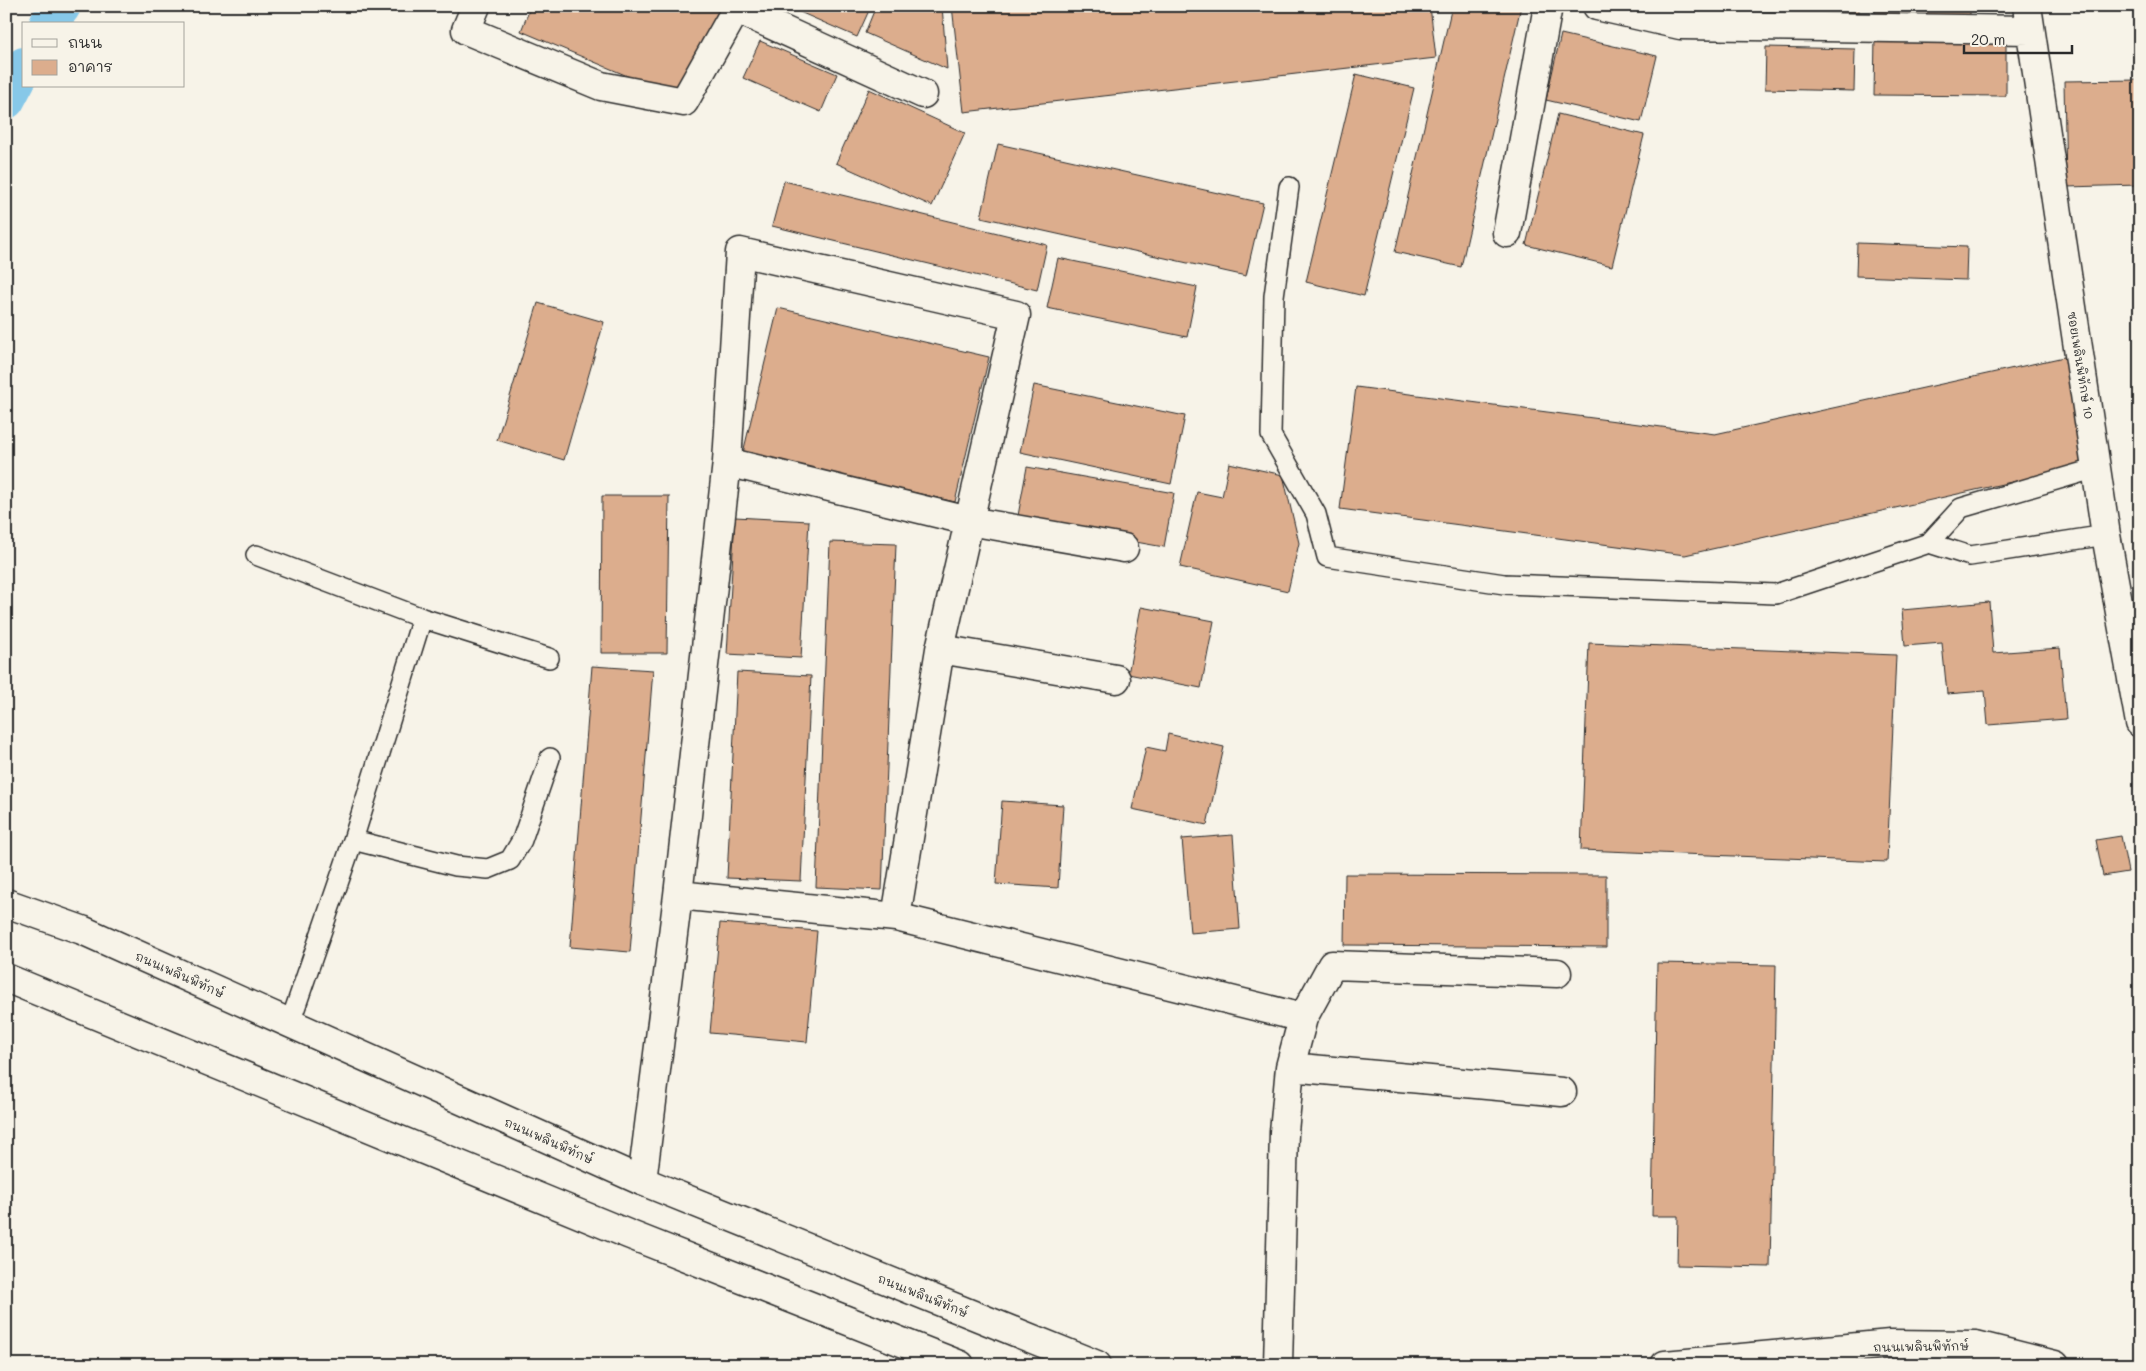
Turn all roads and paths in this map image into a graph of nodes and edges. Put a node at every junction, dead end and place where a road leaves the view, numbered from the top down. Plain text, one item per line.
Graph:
1 (476, 6) edge
2 (1548, 6) edge
3 (1597, 6) edge
4 (738, 8) edge
5 (2028, 18) edge
6 (923, 94) dead end
7 (1289, 187) dead end
8 (1507, 234) dead end
9 (727, 462) junction
10 (2097, 468) junction
11 (969, 521) junction
12 (2106, 535) junction
13 (1929, 542) junction
14 (1124, 548) dead end
15 (256, 555) dead end
16 (422, 618) junction
17 (940, 649) junction
18 (548, 658) dead end
19 (1116, 679) dead end
20 (2140, 723) edge
21 (550, 758) dead end
22 (353, 840) junction
23 (678, 896) junction
24 (6, 903) edge
25 (896, 917) junction
26 (1557, 973) dead end
27 (6, 978) edge
28 (1303, 1018) junction
29 (290, 1023) junction
30 (1290, 1067) junction
31 (1562, 1092) dead end
32 (642, 1181) junction
33 (960, 1365) edge
34 (1097, 1365) edge
35 (1278, 1365) edge
36 (1665, 1365) edge
37 (2055, 1365) edge

1 - 4 street
2 - 8 street
3 - 5 street
4 - 6 street
5 - 10 street, ซอยเพลินพิทักษ์ 10
7 - 13 lane
9 - 11 street
9 - 11 street
9 - 23 street
10 - 12 street, ซอยเพลินพิทักษ์ 10
10 - 13 lane
11 - 14 street
11 - 17 street
12 - 13 lane
12 - 20 street, ซอยเพลินพิทักษ์ 10
15 - 16 lane
16 - 18 lane
16 - 22 lane
17 - 19 street
17 - 25 street
21 - 22 lane
22 - 29 lane
23 - 25 street
23 - 32 street
24 - 29 street, ถนนเพลินพิทักษ์
25 - 28 street
26 - 28 street
27 - 33 street
28 - 30 street
29 - 32 street, ถนนเพลินพิทักษ์
30 - 31 street
30 - 35 street
32 - 34 street, ถนนเพลินพิทักษ์
36 - 37 street, ถนนเพลินพิทักษ์

